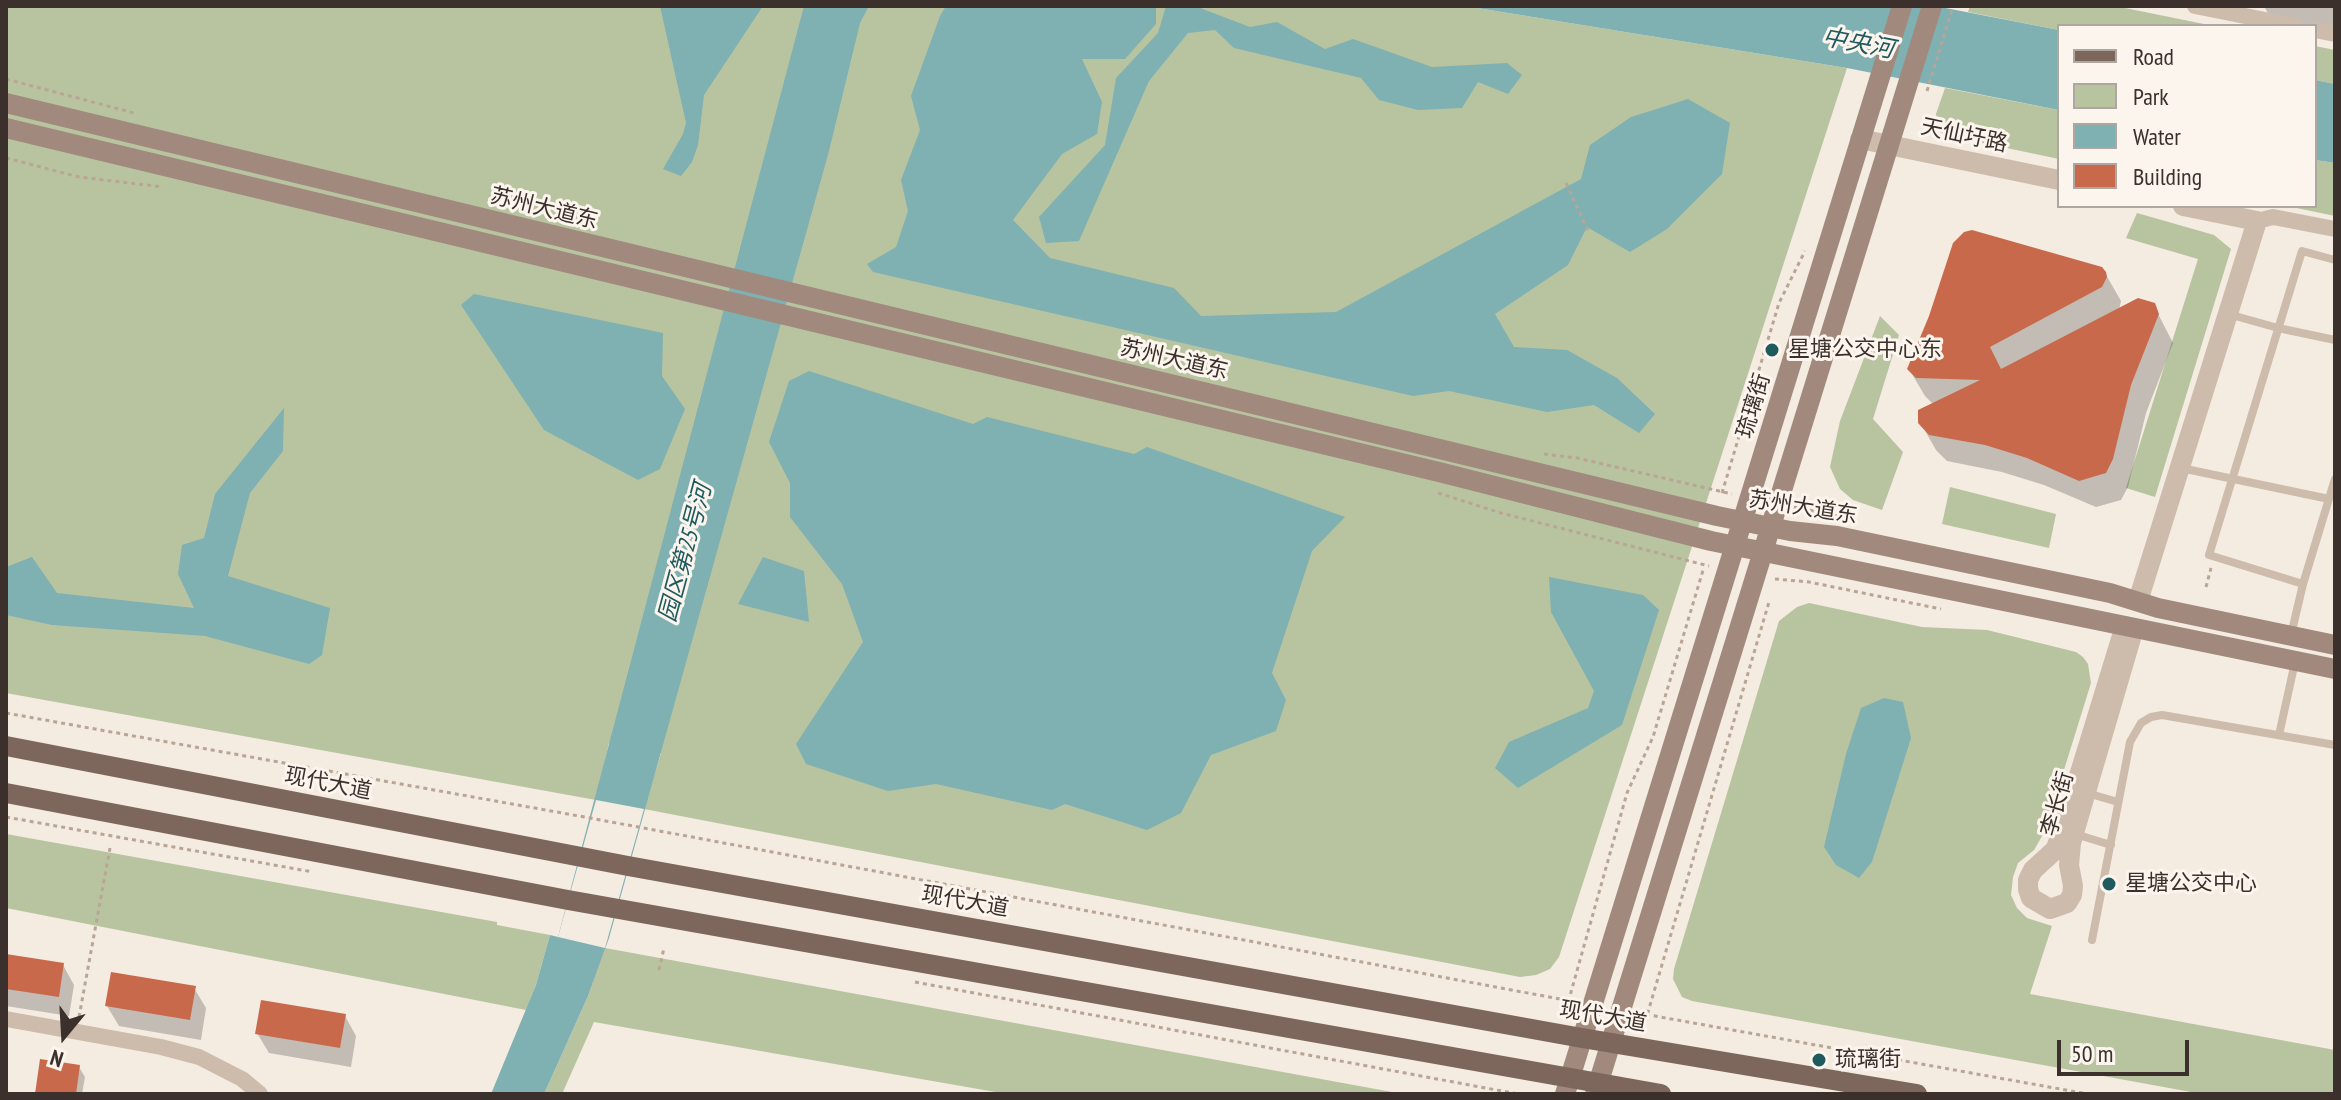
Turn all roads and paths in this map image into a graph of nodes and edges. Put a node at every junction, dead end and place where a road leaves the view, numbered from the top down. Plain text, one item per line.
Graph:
1 (1902, 6) edge
2 (2195, 6) edge
3 (1946, 7) edge
4 (2285, 24) edge
5 (1919, 83) junction
6 (1924, 98) dead end
7 (6, 103) edge
8 (6, 128) edge
9 (1860, 139) junction
10 (1888, 145) junction
11 (2057, 180) edge
12 (1566, 183) dead end
13 (2193, 208) edge
14 (2257, 221) junction
15 (2335, 229) edge
16 (1589, 233) dead end
17 (1805, 251) dead end
18 (2335, 260) edge
19 (2228, 314) junction
20 (2278, 328) junction
21 (2335, 340) edge
22 (1536, 453) dead end
23 (2179, 468) junction
24 (2232, 479) junction
25 (2335, 479) edge
26 (1723, 492) junction
27 (1751, 498) junction
28 (1800, 499) dead end
29 (2329, 499) junction
30 (1787, 506) junction
31 (1837, 515) dead end
32 (1717, 516) junction
33 (1743, 522) junction
34 (1780, 529) junction
35 (1711, 541) junction
36 (1736, 546) junction
37 (1773, 554) junction
38 (2214, 556) junction
39 (1775, 579) dead end
40 (2303, 584) junction
41 (2206, 587) dead end
42 (1772, 592) dead end
43 (2138, 601) junction
44 (2130, 627) junction
45 (2291, 636) junction
46 (2335, 645) edge
47 (2295, 661) junction
48 (2335, 669) edge
49 (6, 713) edge
50 (2279, 735) junction
51 (2335, 745) edge
52 (6, 746) edge
53 (6, 793) edge
54 (2086, 793) junction
55 (2118, 802) junction
56 (6, 817) edge
57 (2074, 834) junction
58 (2111, 845) junction
59 (110, 848) dead end
60 (316, 873) dead end
61 (2092, 940) dead end
62 (664, 948) dead end
63 (659, 970) dead end
64 (909, 981) dead end
65 (1568, 1001) junction
66 (1592, 1005) junction
67 (1621, 1010) junction
68 (1647, 1015) junction
69 (6, 1019) edge
70 (76, 1031) junction
71 (1559, 1034) junction
72 (1582, 1038) junction
73 (1611, 1043) junction
74 (1638, 1048) junction
75 (1567, 1086) edge
76 (1596, 1088) edge
77 (260, 1094) edge
78 (1518, 1094) edge
79 (1661, 1094) edge
80 (1917, 1094) edge
81 (2088, 1094) edge

1 - 9 main road, 琉璃街
2 - 4 street
3 - 5 main road
3 - 5 path
5 - 6 path
5 - 10 main road
7 - 32 main road, 苏州大道东
8 - 35 main road
9 - 10 street, 天仙圩路
9 - 27 main road, 琉璃街
10 - 11 street, 天仙圩路
10 - 30 main road
12 - 16 path
13 - 14 street
14 - 15 street
14 - 19 street
17 - 26 path
18 - 20 lane
19 - 20 lane
19 - 23 street
20 - 21 lane
20 - 24 lane
22 - 26 path
23 - 24 lane
23 - 43 street
24 - 29 lane
24 - 38 lane
25 - 29 lane
26 - 27 path
26 - 32 path
27 - 33 main road, 琉璃街
28 - 30 path
29 - 40 lane
30 - 31 path
30 - 34 main road
30 - 34 path
32 - 33 main road, 苏州大道东
33 - 34 main road, 苏州大道东
33 - 36 main road, 琉璃街
34 - 37 main road
34 - 43 main road, 苏州大道东
35 - 36 main road
35 - 65 path
36 - 37 main road
36 - 66 main road, 琉璃街
37 - 39 path
37 - 44 main road
37 - 67 main road
38 - 40 lane
38 - 41 path
40 - 45 lane
42 - 68 path
43 - 45 main road, 苏州大道东
44 - 47 main road
44 - 54 street, 李长街
44 - 57 street, 李长街
45 - 46 main road, 苏州大道东
47 - 48 main road
47 - 50 lane
49 - 65 path
50 - 51 lane
50 - 55 lane
52 - 71 main road, 现代大道
53 - 75 main road
54 - 55 lane
54 - 57 street, 李长街
55 - 58 lane
56 - 60 path
57 - 58 lane
58 - 61 lane
59 - 70 path
62 - 63 path
64 - 78 path
65 - 66 path
65 - 71 path
66 - 72 main road, 琉璃街
67 - 68 path
67 - 73 main road
68 - 74 path
68 - 81 path
69 - 70 street
70 - 77 street
71 - 72 main road, 现代大道
72 - 73 main road, 现代大道
72 - 75 main road, 琉璃街
73 - 74 main road, 现代大道
73 - 76 main road
74 - 80 main road, 现代大道
75 - 76 main road
76 - 79 main road

